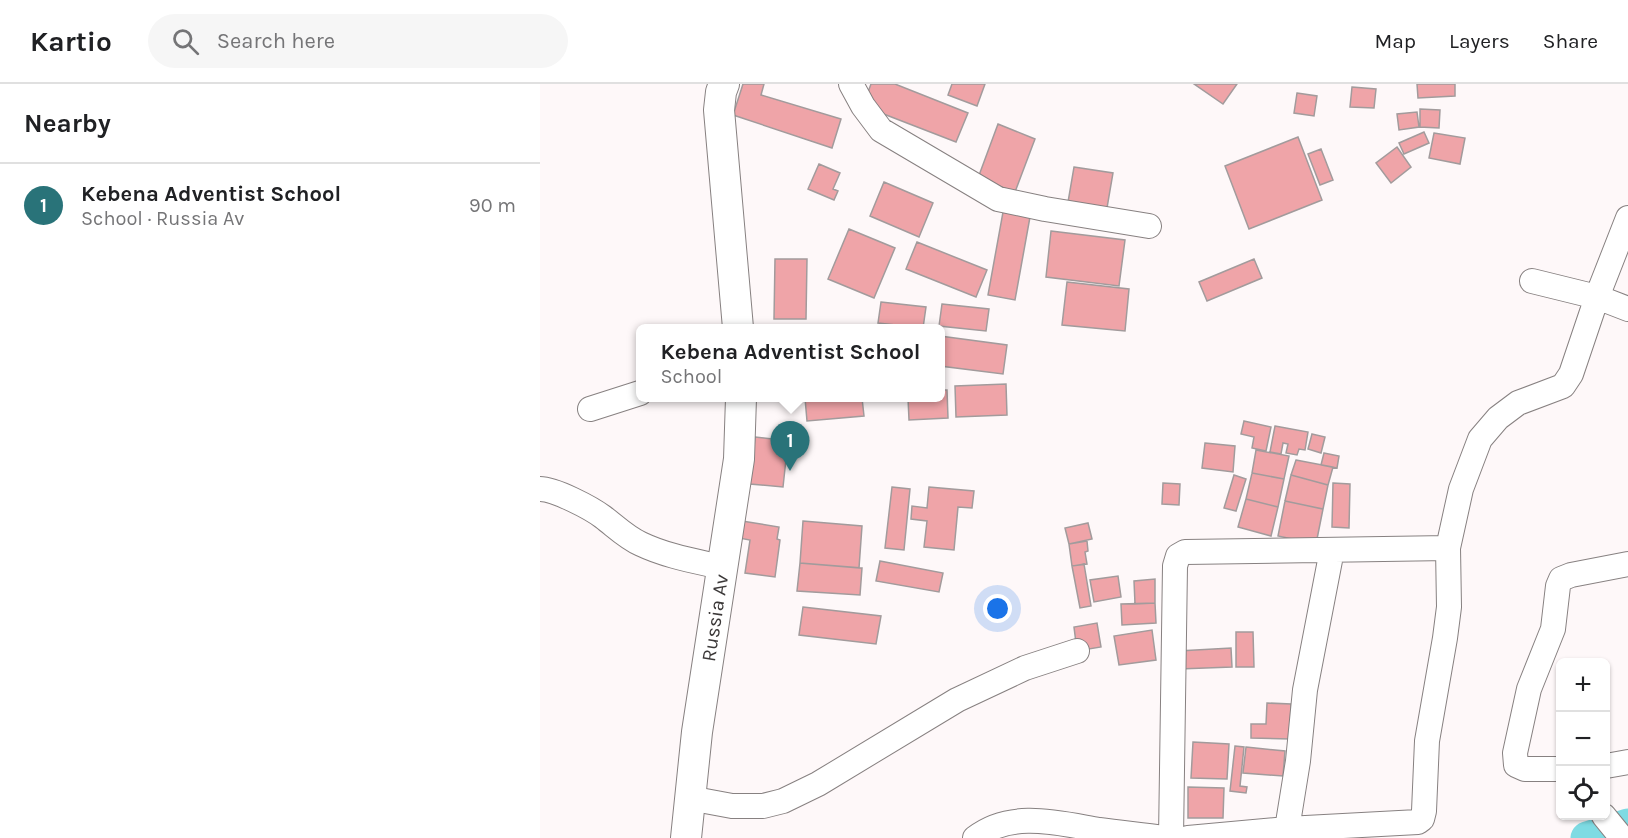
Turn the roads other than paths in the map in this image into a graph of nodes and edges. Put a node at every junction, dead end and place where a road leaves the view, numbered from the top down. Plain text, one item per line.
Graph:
1 (850, 84) edge
2 (716, 87) edge
3 (1628, 218) edge
4 (1149, 226) dead end
5 (1532, 281) dead end
6 (1597, 297) junction
7 (1628, 309) edge
8 (738, 324) edge
9 (636, 394) edge
10 (741, 402) edge
11 (590, 409) dead end
12 (540, 489) edge
13 (1448, 548) junction
14 (1332, 550) junction
15 (1628, 564) edge
16 (722, 567) junction
17 (1077, 651) dead end
18 (1628, 762) edge
19 (1610, 765) edge
20 (1556, 769) edge
21 (689, 798) junction
22 (1607, 820) edge
23 (1287, 829) junction
24 (686, 838) edge
25 (975, 838) edge
26 (1164, 838) edge
27 (1171, 838) edge
28 (1188, 838) edge
29 (1622, 838) edge

1 - 4 street
2 - 8 main road
3 - 6 street
5 - 6 street
6 - 7 street
6 - 13 street
9 - 11 street
10 - 16 main road, Russia Av
12 - 16 street
13 - 14 street
13 - 23 street
14 - 23 street
14 - 27 street
15 - 20 street
16 - 21 main road, Russia Av
17 - 21 street
18 - 19 street
21 - 24 main road, Russia Av
22 - 29 street
23 - 28 street
25 - 26 street

